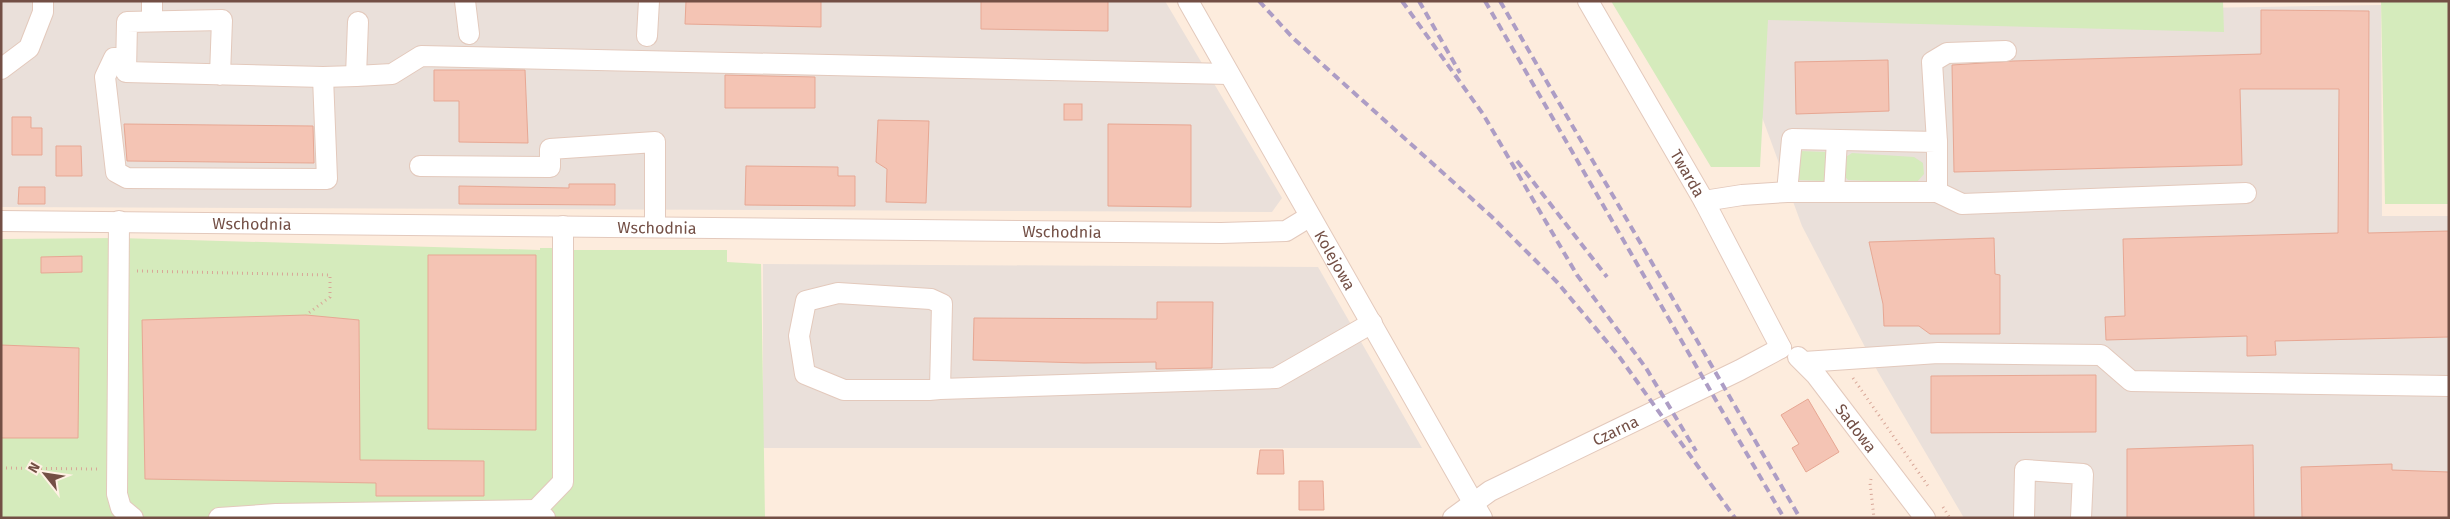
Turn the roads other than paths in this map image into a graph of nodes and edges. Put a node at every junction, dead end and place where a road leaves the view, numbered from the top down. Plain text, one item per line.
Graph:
1 (43, 1) edge
2 (152, 1) edge
3 (465, 1) edge
4 (649, 1) edge
5 (1188, 1) edge
6 (1588, 1) edge
7 (152, 22) junction
8 (358, 22) dead end
9 (469, 34) dead end
10 (647, 36) dead end
11 (2006, 51) dead end
12 (126, 58) junction
13 (1, 69) edge
14 (1229, 74) junction
15 (220, 75) junction
16 (356, 76) junction
17 (323, 77) junction
18 (1837, 140) junction
19 (1937, 142) junction
20 (420, 166) dead end
21 (1787, 192) junction
22 (1834, 192) junction
23 (1937, 192) junction
24 (2246, 193) dead end
25 (1704, 201) junction
26 (1310, 217) junction
27 (1, 221) edge
28 (120, 222) junction
29 (563, 226) junction
30 (655, 227) junction
31 (1372, 323) junction
32 (1781, 348) junction
33 (1804, 362) junction
34 (2449, 386) edge
35 (940, 389) junction
36 (1478, 511) edge
37 (541, 514) edge
38 (133, 518) edge
39 (219, 518) edge
40 (1453, 518) edge
41 (1925, 518) edge
42 (2024, 518) edge
43 (2081, 518) edge

1 - 13 street
2 - 7 street
3 - 9 street
4 - 10 street
5 - 14 street, Kolejowa
6 - 25 street, Twarda
7 - 12 street
7 - 15 street
8 - 16 street
11 - 19 street
12 - 15 street
12 - 17 street
14 - 16 street
14 - 26 street, Kolejowa
15 - 17 street
16 - 17 street
18 - 19 street
18 - 21 street
18 - 22 street
19 - 23 street
20 - 30 street
21 - 22 street
21 - 25 street
22 - 23 street
23 - 24 street
25 - 32 street, Twarda
26 - 30 street, Wschodnia
26 - 31 street, Kolejowa
27 - 28 street, Wschodnia
28 - 29 street, Wschodnia
28 - 38 street
29 - 30 street, Wschodnia
29 - 37 street
31 - 35 street
31 - 36 street, Kolejowa
32 - 33 street, Sadowa
32 - 36 street, Czarna
33 - 34 street
33 - 41 street, Sadowa
35 - 35 street
36 - 40 street, Czarna
37 - 39 street
42 - 43 street

